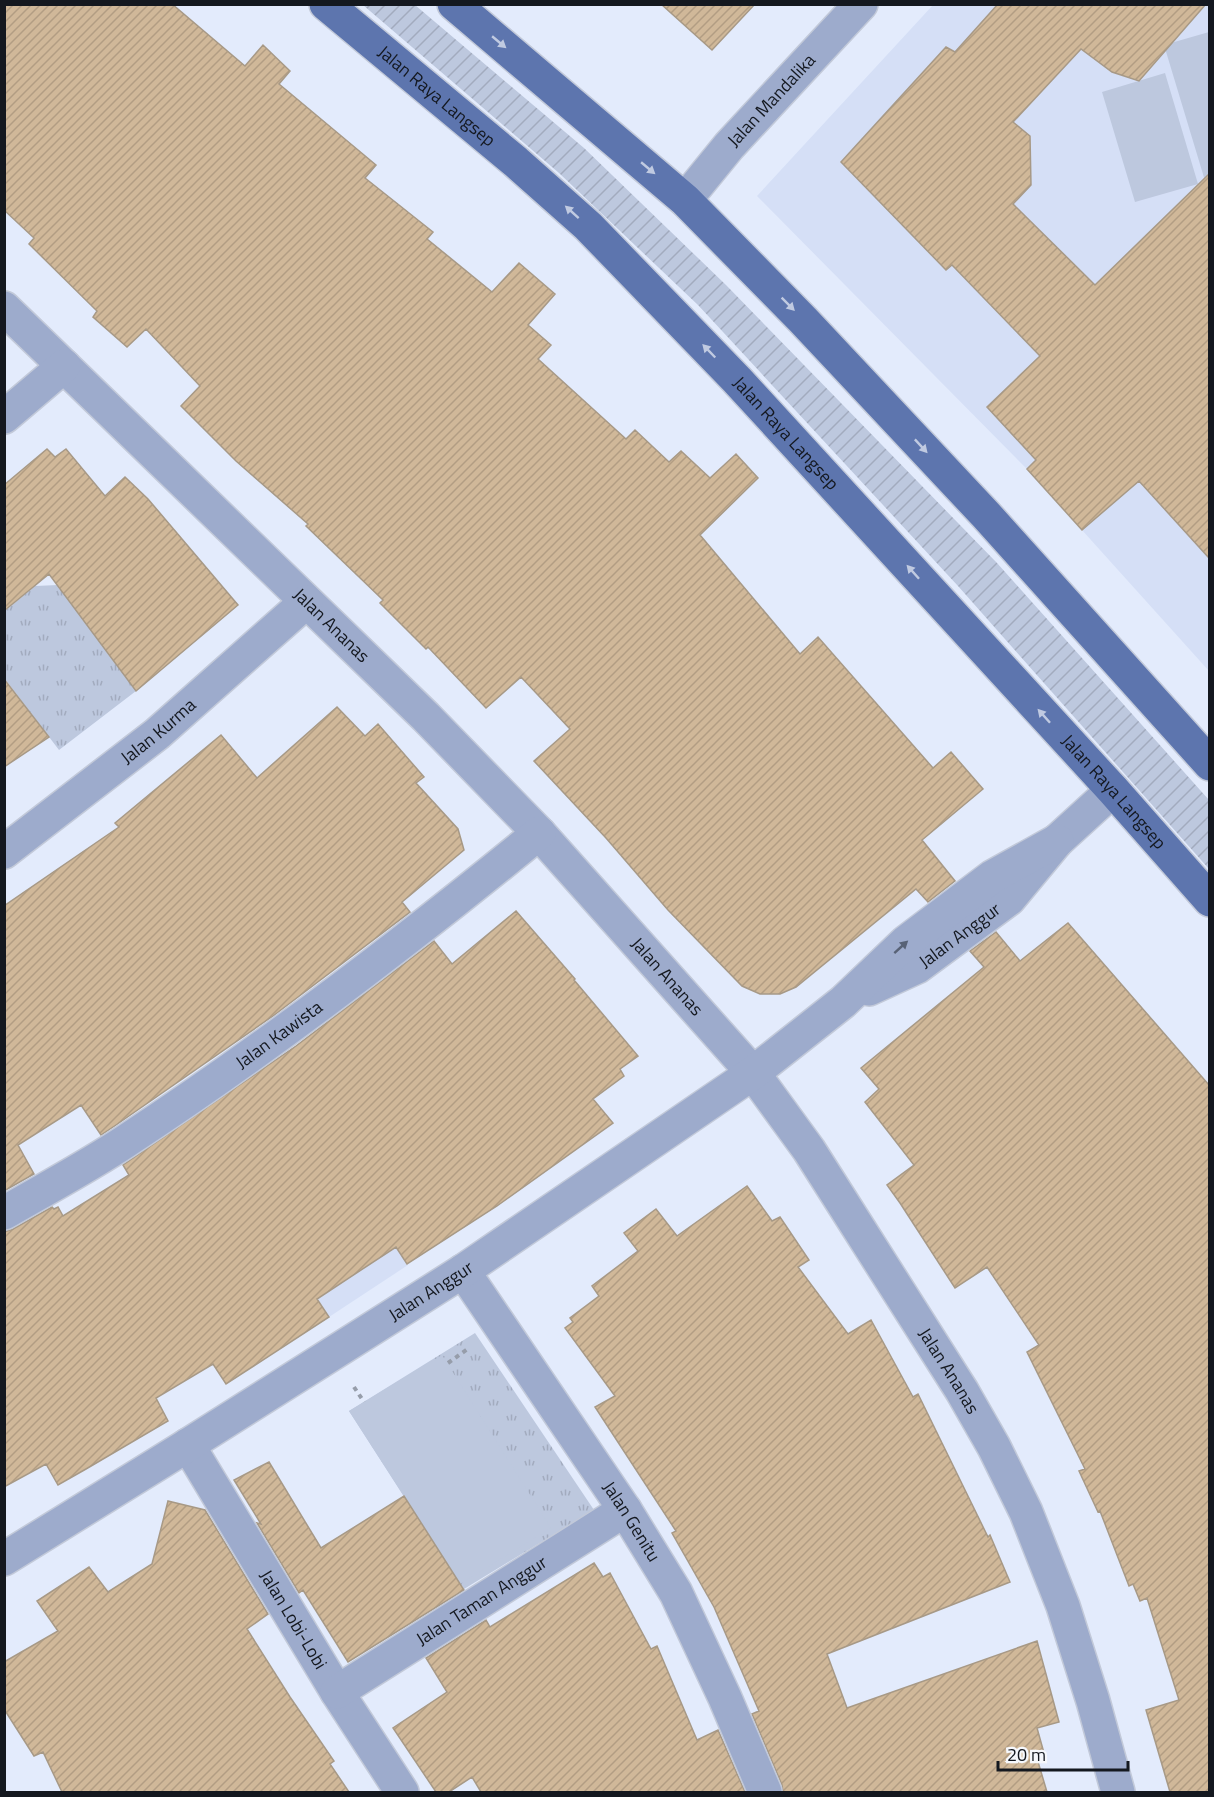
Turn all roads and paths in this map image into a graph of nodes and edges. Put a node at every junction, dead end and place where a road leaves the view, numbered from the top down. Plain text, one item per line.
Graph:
1 (326, 4) edge
2 (454, 4) edge
3 (861, 4) edge
4 (685, 200) junction
5 (4, 308) edge
6 (64, 366) junction
7 (4, 417) edge
8 (306, 602) junction
9 (1209, 764) edge
10 (1113, 790) junction
11 (538, 833) junction
12 (4, 852) edge
13 (1209, 900) edge
14 (753, 1073) junction
15 (4, 1213) edge
16 (463, 1271) junction
17 (188, 1445) junction
18 (626, 1510) junction
19 (4, 1558) edge
20 (337, 1692) junction
21 (402, 1792) edge
22 (765, 1792) edge
23 (1118, 1792) edge

10 -> 1 main road, Jalan Raya Langsep
2 -> 4 main road
3 - 4 street, Jalan Mandalika
4 -> 9 main road
5 - 6 street, Jalan Ananas
6 - 7 street
6 - 8 street, Jalan Ananas
8 - 11 street, Jalan Ananas
8 - 12 street, Jalan Kurma
10 - 13 main road, Jalan Raya Langsep
10 - 14 street, Jalan Anggur
11 - 14 street, Jalan Ananas
11 - 15 street, Jalan Kawista
14 - 16 street, Jalan Anggur
14 - 23 street, Jalan Ananas
16 - 17 street, Jalan Anggur
16 - 18 street, Jalan Genitu
17 - 19 street, Jalan Anggur
17 - 20 street, Jalan Lobi-Lobi
18 - 20 street, Jalan Taman Anggur
18 - 22 street, Jalan Genitu
20 - 21 street, Jalan Lobi-Lobi

